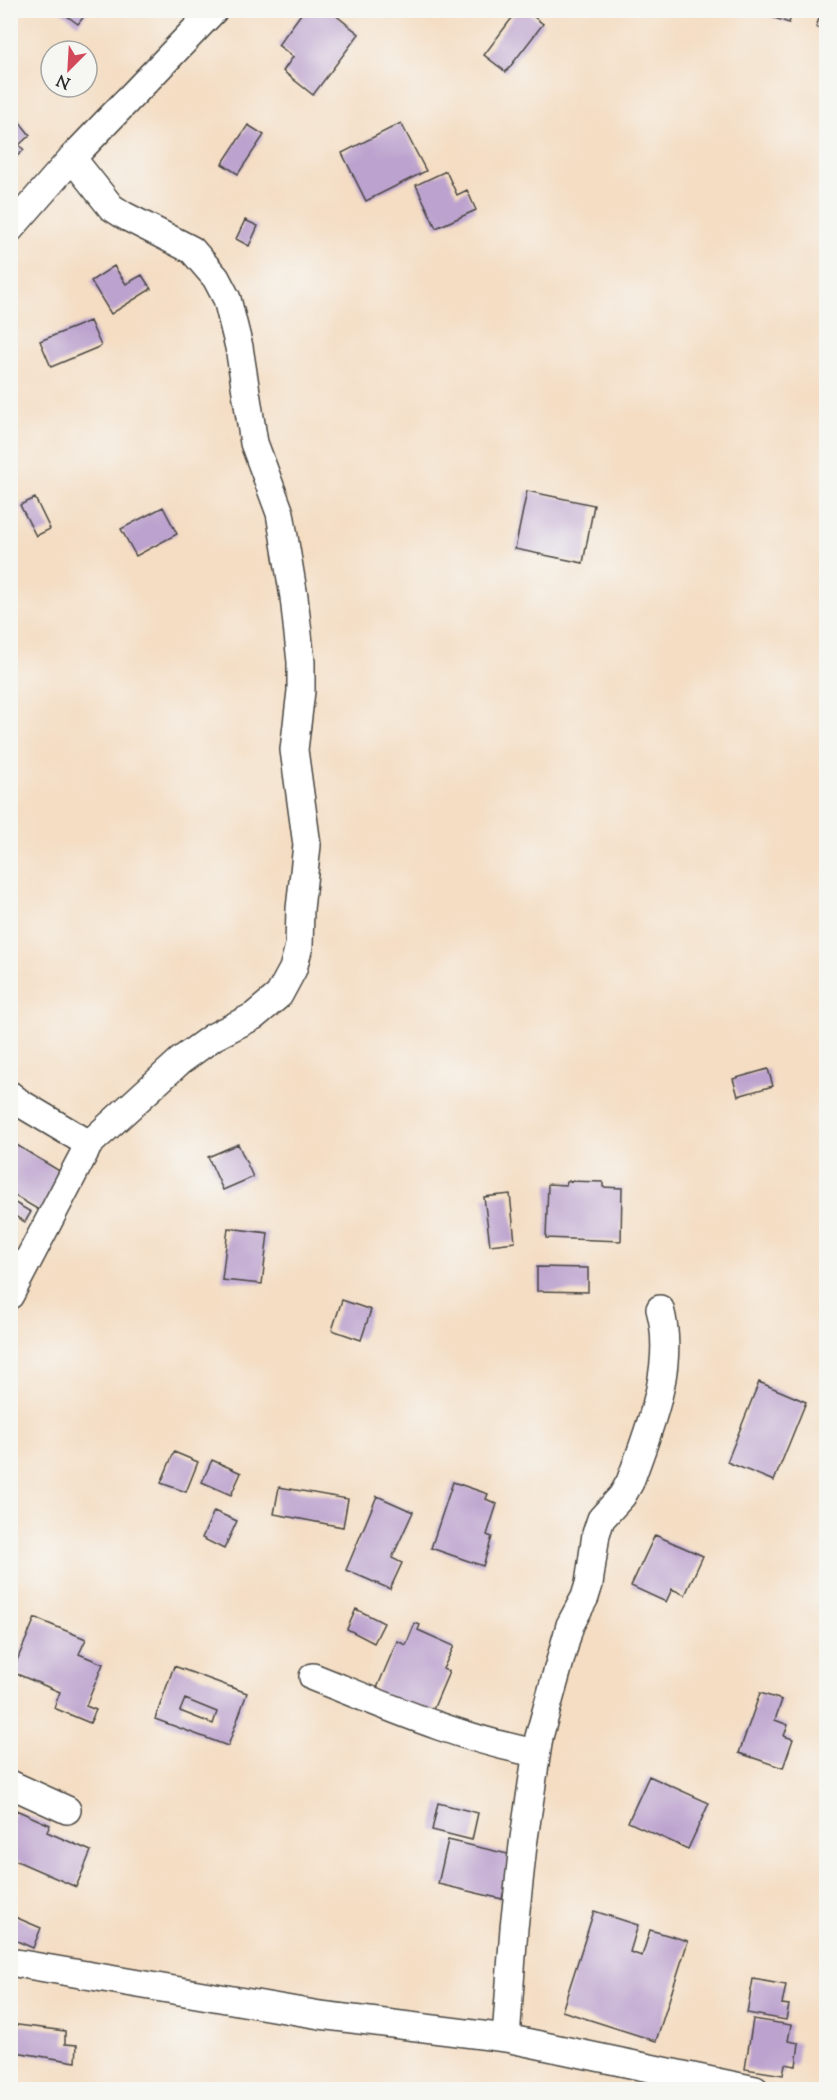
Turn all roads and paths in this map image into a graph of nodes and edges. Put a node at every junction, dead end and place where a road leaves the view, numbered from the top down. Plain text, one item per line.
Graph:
1 (214, 10) edge
2 (72, 158) junction
3 (10, 229) edge
4 (10, 1095) edge
5 (89, 1144) junction
6 (17, 1267) edge
7 (10, 1295) edge
8 (660, 1309) dead end
9 (313, 1677) dead end
10 (536, 1753) junction
11 (10, 1784) edge
12 (67, 1810) dead end
13 (10, 1962) edge
14 (506, 2038) junction
15 (755, 2090) edge

1 - 2 street
2 - 3 street
2 - 5 street
4 - 5 street
5 - 6 street
6 - 7 street
8 - 10 street
9 - 10 street
10 - 14 street
11 - 12 street
13 - 14 street
14 - 15 street

